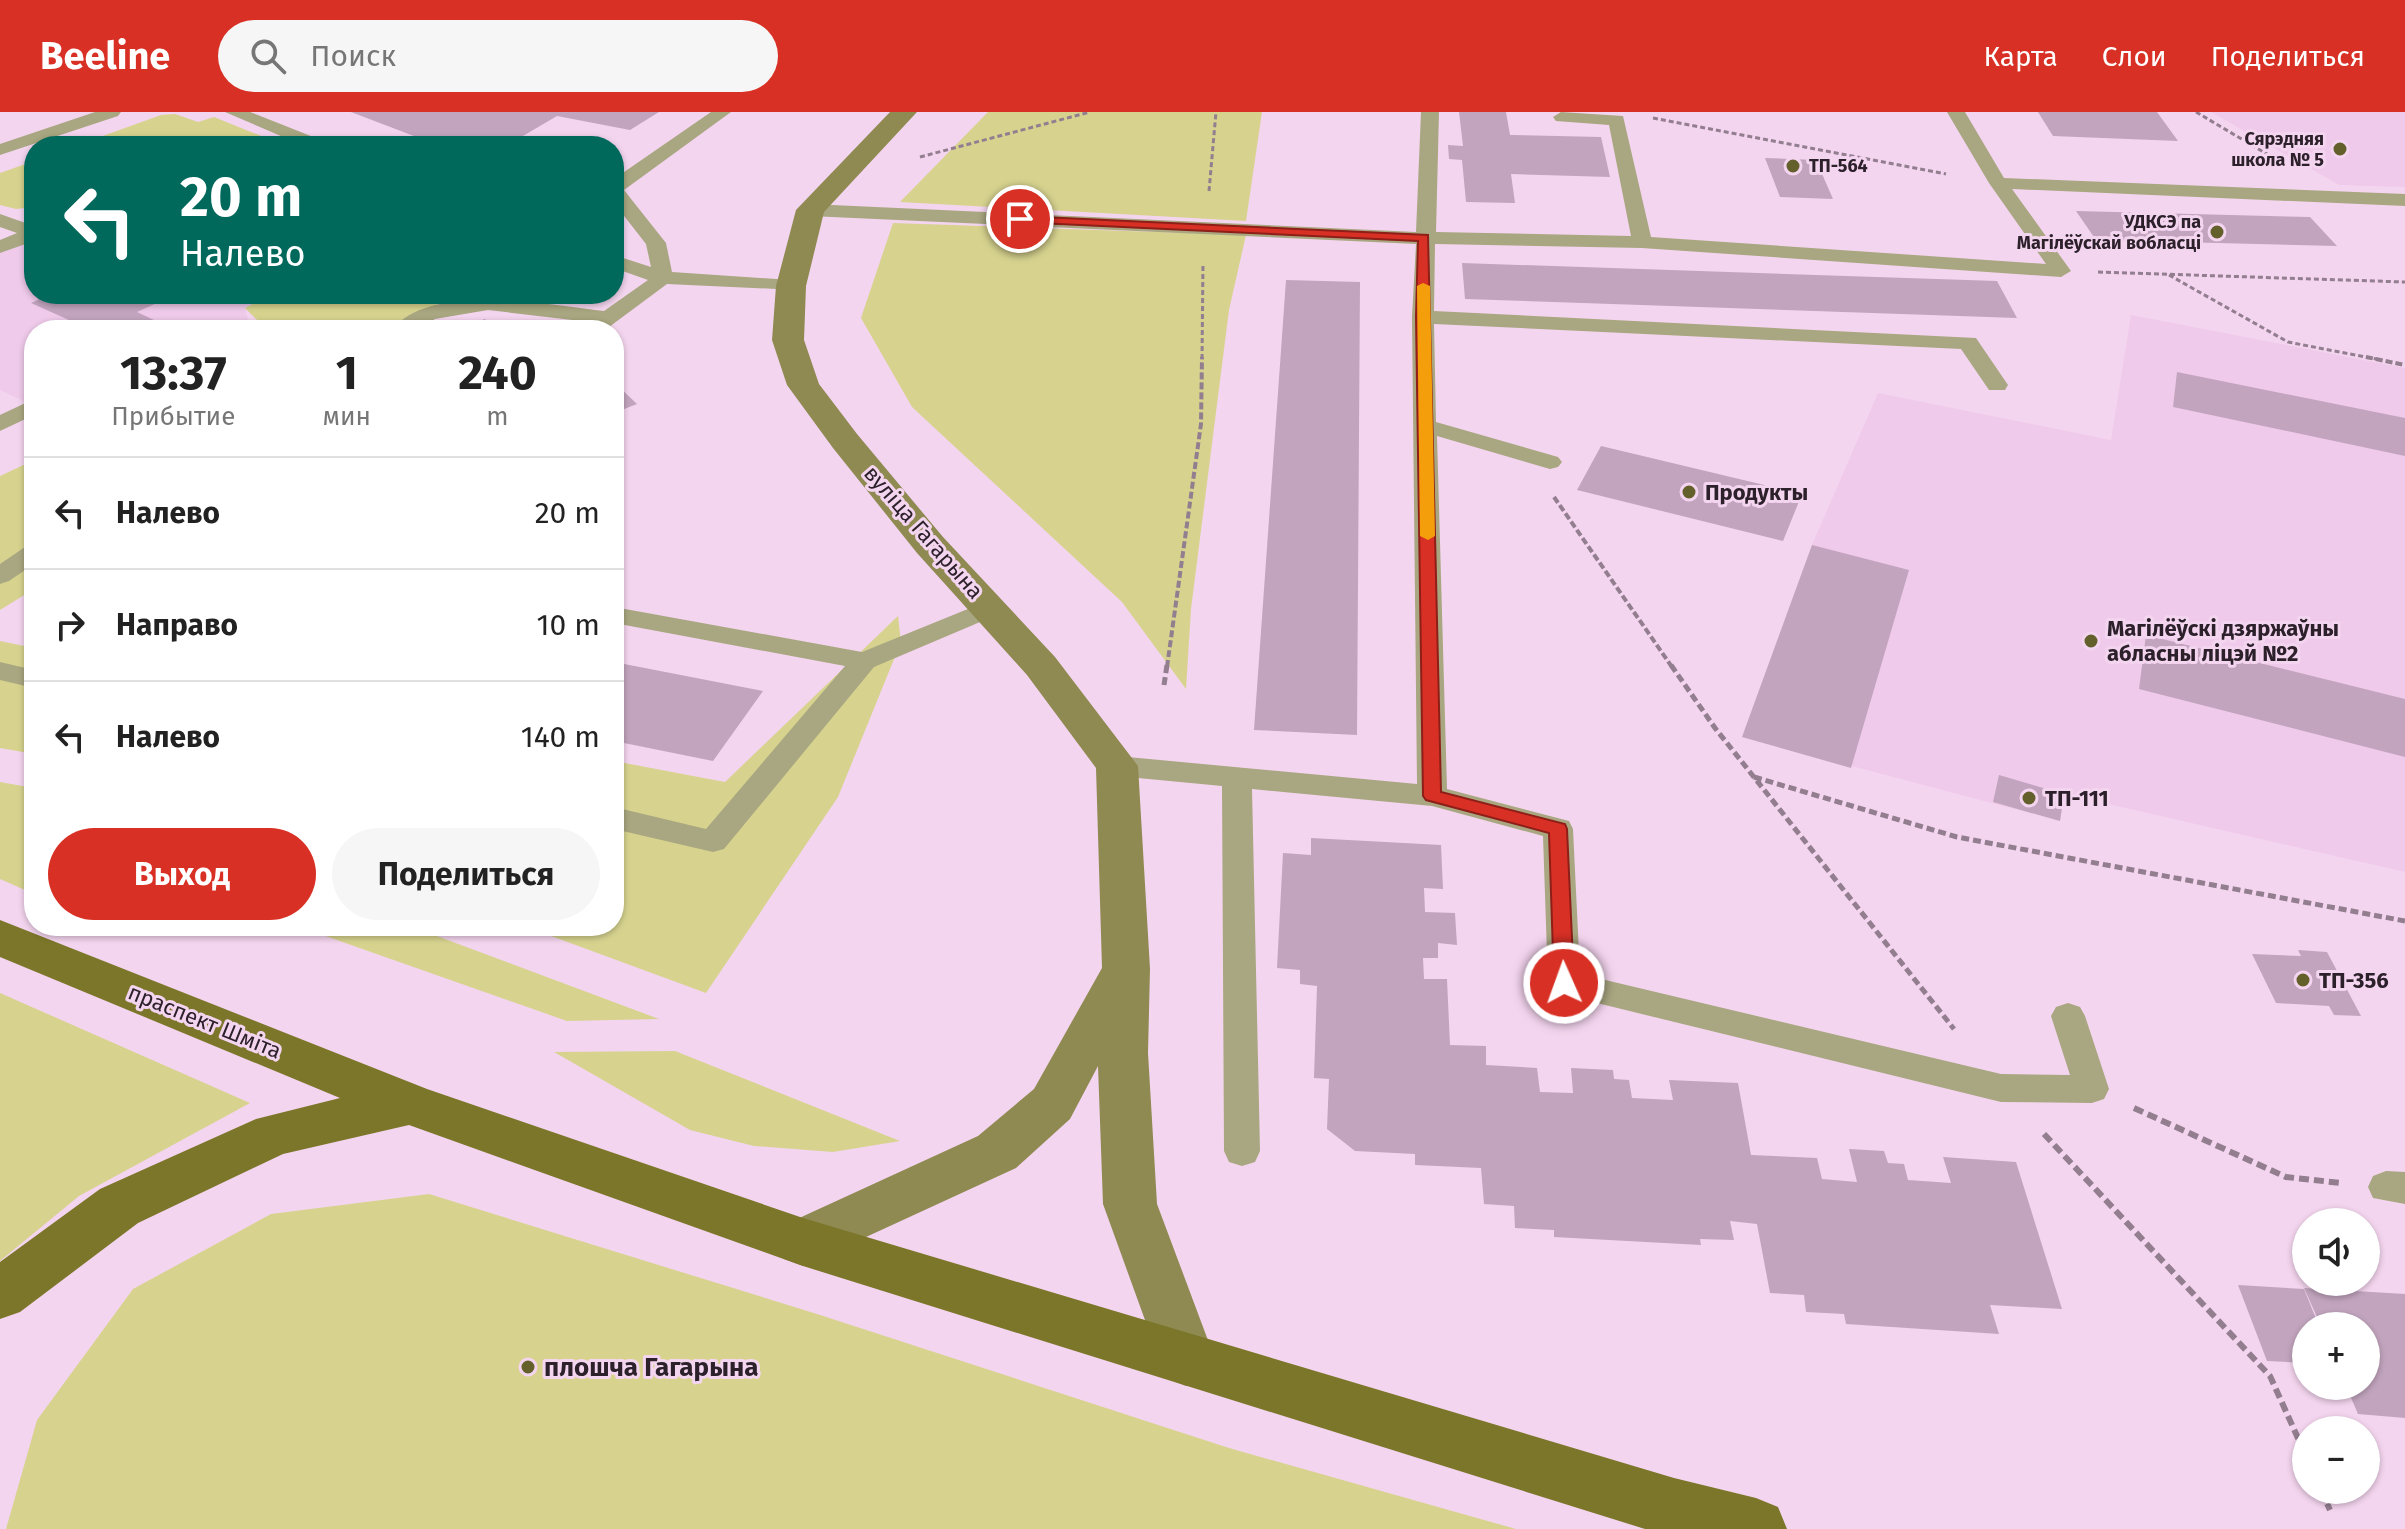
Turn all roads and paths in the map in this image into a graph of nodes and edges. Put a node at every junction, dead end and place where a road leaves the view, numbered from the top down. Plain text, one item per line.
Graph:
1 (112, 112) edge
2 (234, 112) edge
3 (722, 112) edge
4 (904, 112) edge
5 (1090, 112) edge
6 (1216, 112) edge
7 (1430, 112) edge
8 (1956, 112) edge
9 (1562, 117) dead end
10 (1652, 118) dead end
11 (41, 136) edge
12 (295, 136) edge
13 (24, 142) edge
14 (0, 150) edge
15 (915, 158) dead end
16 (624, 182) edge
17 (1998, 183) junction
18 (2405, 200) edge
19 (624, 202) edge
20 (810, 210) junction
21 (0, 220) edge
22 (1203, 228) junction
23 (24, 229) edge
24 (24, 237) edge
25 (1424, 238) junction
26 (1642, 242) junction
27 (0, 247) edge
28 (624, 264) edge
29 (2061, 271) junction
30 (2168, 275) junction
31 (663, 278) junction
32 (2405, 282) edge
33 (791, 286) junction
34 (488, 304) edge
35 (488, 304) edge
36 (1423, 317) junction
37 (419, 320) edge
38 (578, 320) edge
39 (605, 320) edge
40 (2405, 365) edge
41 (1997, 385) dead end
42 (24, 411) edge
43 (0, 424) edge
44 (1426, 426) junction
45 (1525, 455) junction
46 (1550, 462) dead end
47 (24, 559) edge
48 (0, 576) edge
49 (990, 608) junction
50 (624, 617) edge
51 (864, 661) junction
52 (0, 671) edge
53 (24, 677) edge
54 (1164, 685) dead end
55 (1117, 766) junction
56 (1754, 777) junction
57 (1237, 780) junction
58 (1432, 796) junction
59 (624, 820) edge
60 (2405, 921) edge
61 (0, 938) edge
62 (1126, 969) junction
63 (2068, 1016) dead end
64 (2001, 1088) junction
65 (2092, 1089) junction
66 (409, 1104) junction
67 (1242, 1151) dead end
68 (2395, 1188) edge
69 (803, 1242) junction
70 (0, 1294) edge
71 (1186, 1359) junction
72 (2292, 1425) edge
73 (2327, 1504) edge
74 (2330, 1510) dead end
75 (1680, 1515) edge
76 (1756, 1529) edge

1 - 11 lane
2 - 12 lane
3 - 16 lane
4 - 20 main road, вуліца Гагарына
5 - 15 path
6 - 22 path
7 - 25 lane
8 - 17 lane
9 - 26 lane
10 - 17 path
13 - 14 lane
17 - 18 lane
17 - 29 lane
19 - 31 lane
20 - 22 lane
20 - 33 main road, вуліца Гагарына
21 - 23 lane
22 - 25 lane
22 - 54 path
24 - 27 lane
25 - 26 lane
25 - 36 lane
26 - 29 lane
28 - 31 lane
29 - 30 path
30 - 32 path
30 - 40 path
31 - 33 lane
31 - 39 lane
33 - 49 main road, вуліца Гагарына
34 - 38 lane
35 - 37 lane
36 - 41 lane
36 - 44 lane
42 - 43 lane
44 - 45 lane
44 - 58 lane
45 - 46 lane
45 - 56 path
47 - 48 lane
49 - 51 lane
49 - 55 main road, вуліца Гагарына
50 - 51 lane
51 - 59 lane
52 - 53 lane
55 - 57 lane
55 - 62 main road
56 - 60 path
56 - 64 path
57 - 58 lane
57 - 67 lane
58 - 64 lane
61 - 66 main road, праспект Шміта
62 - 69 main road
62 - 71 main road
63 - 65 lane
64 - 65 lane
64 - 72 path
65 - 68 path
66 - 69 main road, праспект Шміта
66 - 70 main road
69 - 71 main road, праспект Шміта
71 - 75 main road, праспект Шміта
73 - 74 path
75 - 76 main road

